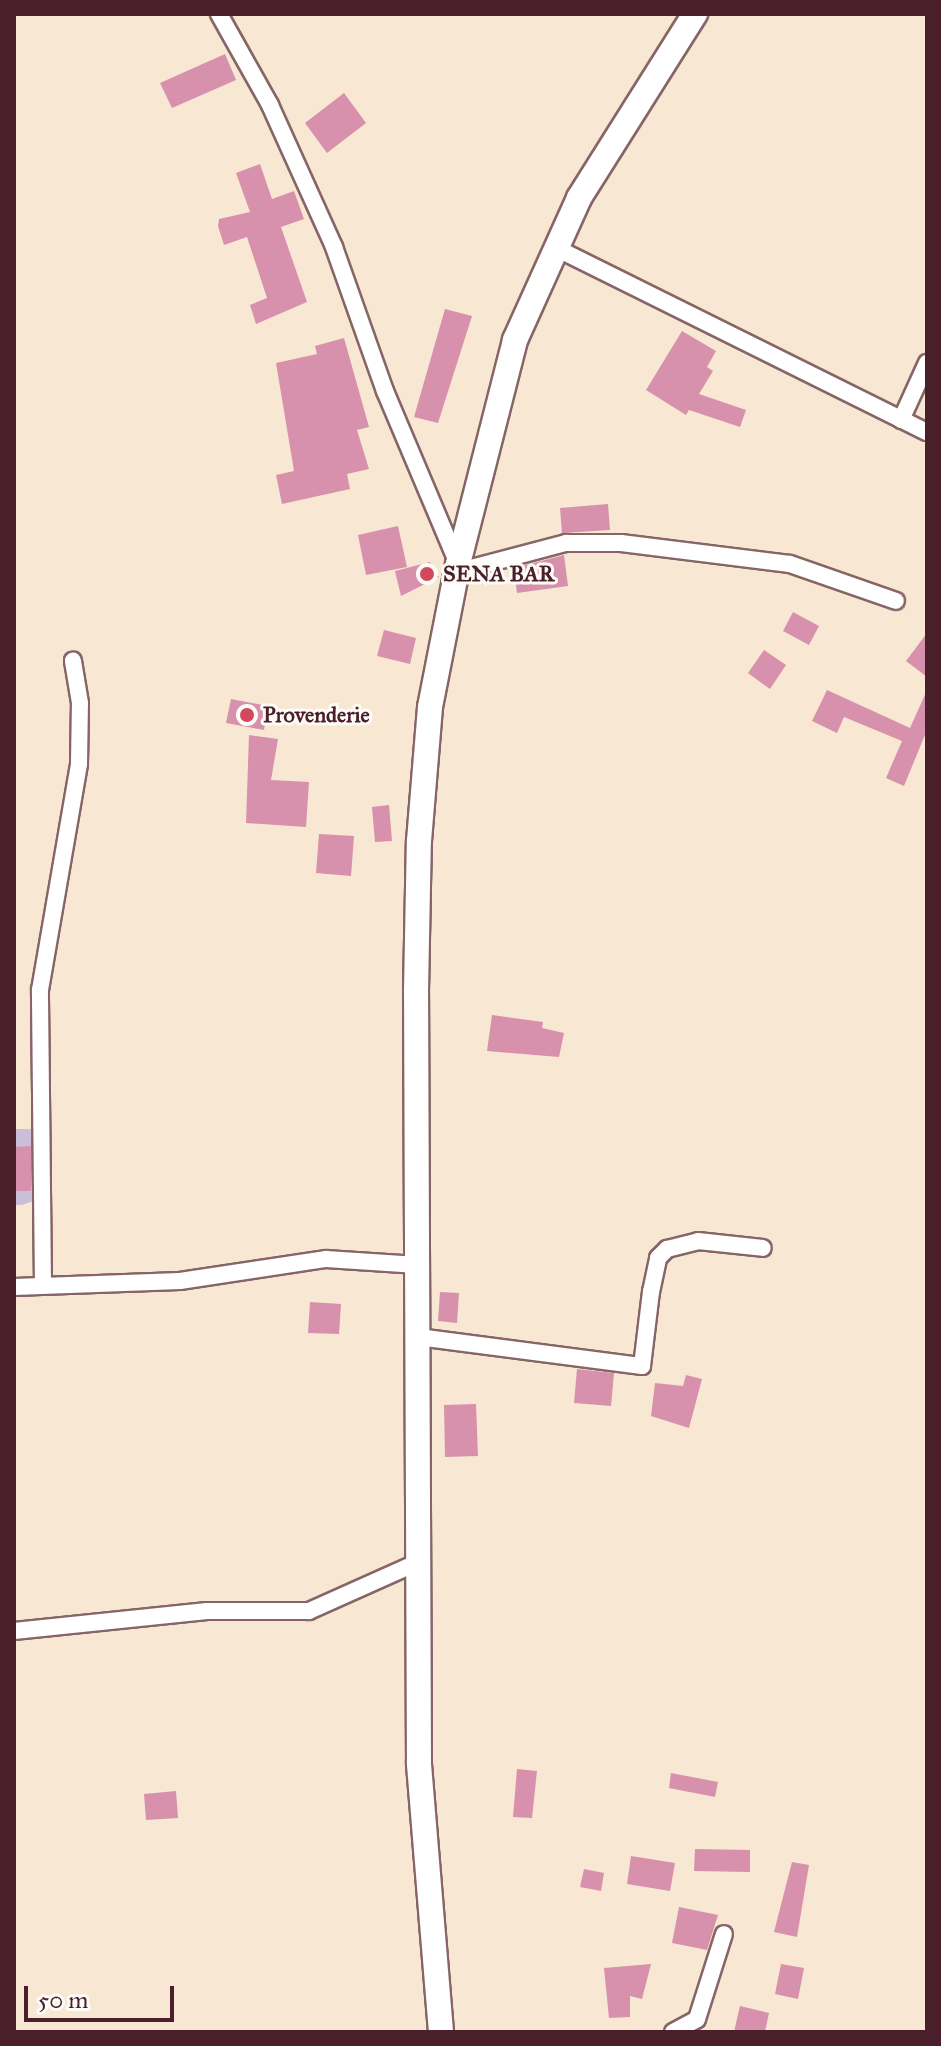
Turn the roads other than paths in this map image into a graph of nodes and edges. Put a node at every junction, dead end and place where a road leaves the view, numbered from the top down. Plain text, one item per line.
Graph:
1 (219, 14) edge
2 (695, 14) edge
3 (554, 247) junction
4 (927, 363) edge
5 (901, 420) junction
6 (927, 432) edge
7 (457, 568) junction
8 (896, 601) dead end
9 (73, 661) dead end
10 (763, 1248) dead end
11 (418, 1265) junction
12 (43, 1285) junction
13 (14, 1287) edge
14 (418, 1337) junction
15 (421, 1561) junction
16 (14, 1631) edge
17 (724, 1934) dead end
18 (441, 2032) edge
19 (673, 2032) edge

1 - 7 street
2 - 3 main road
3 - 5 street
3 - 7 main road
4 - 5 street
5 - 6 street
7 - 8 street
7 - 11 main road
9 - 12 street
10 - 14 street
11 - 12 street
11 - 14 main road
12 - 13 street
14 - 15 main road
15 - 16 street
15 - 18 main road
17 - 19 street

